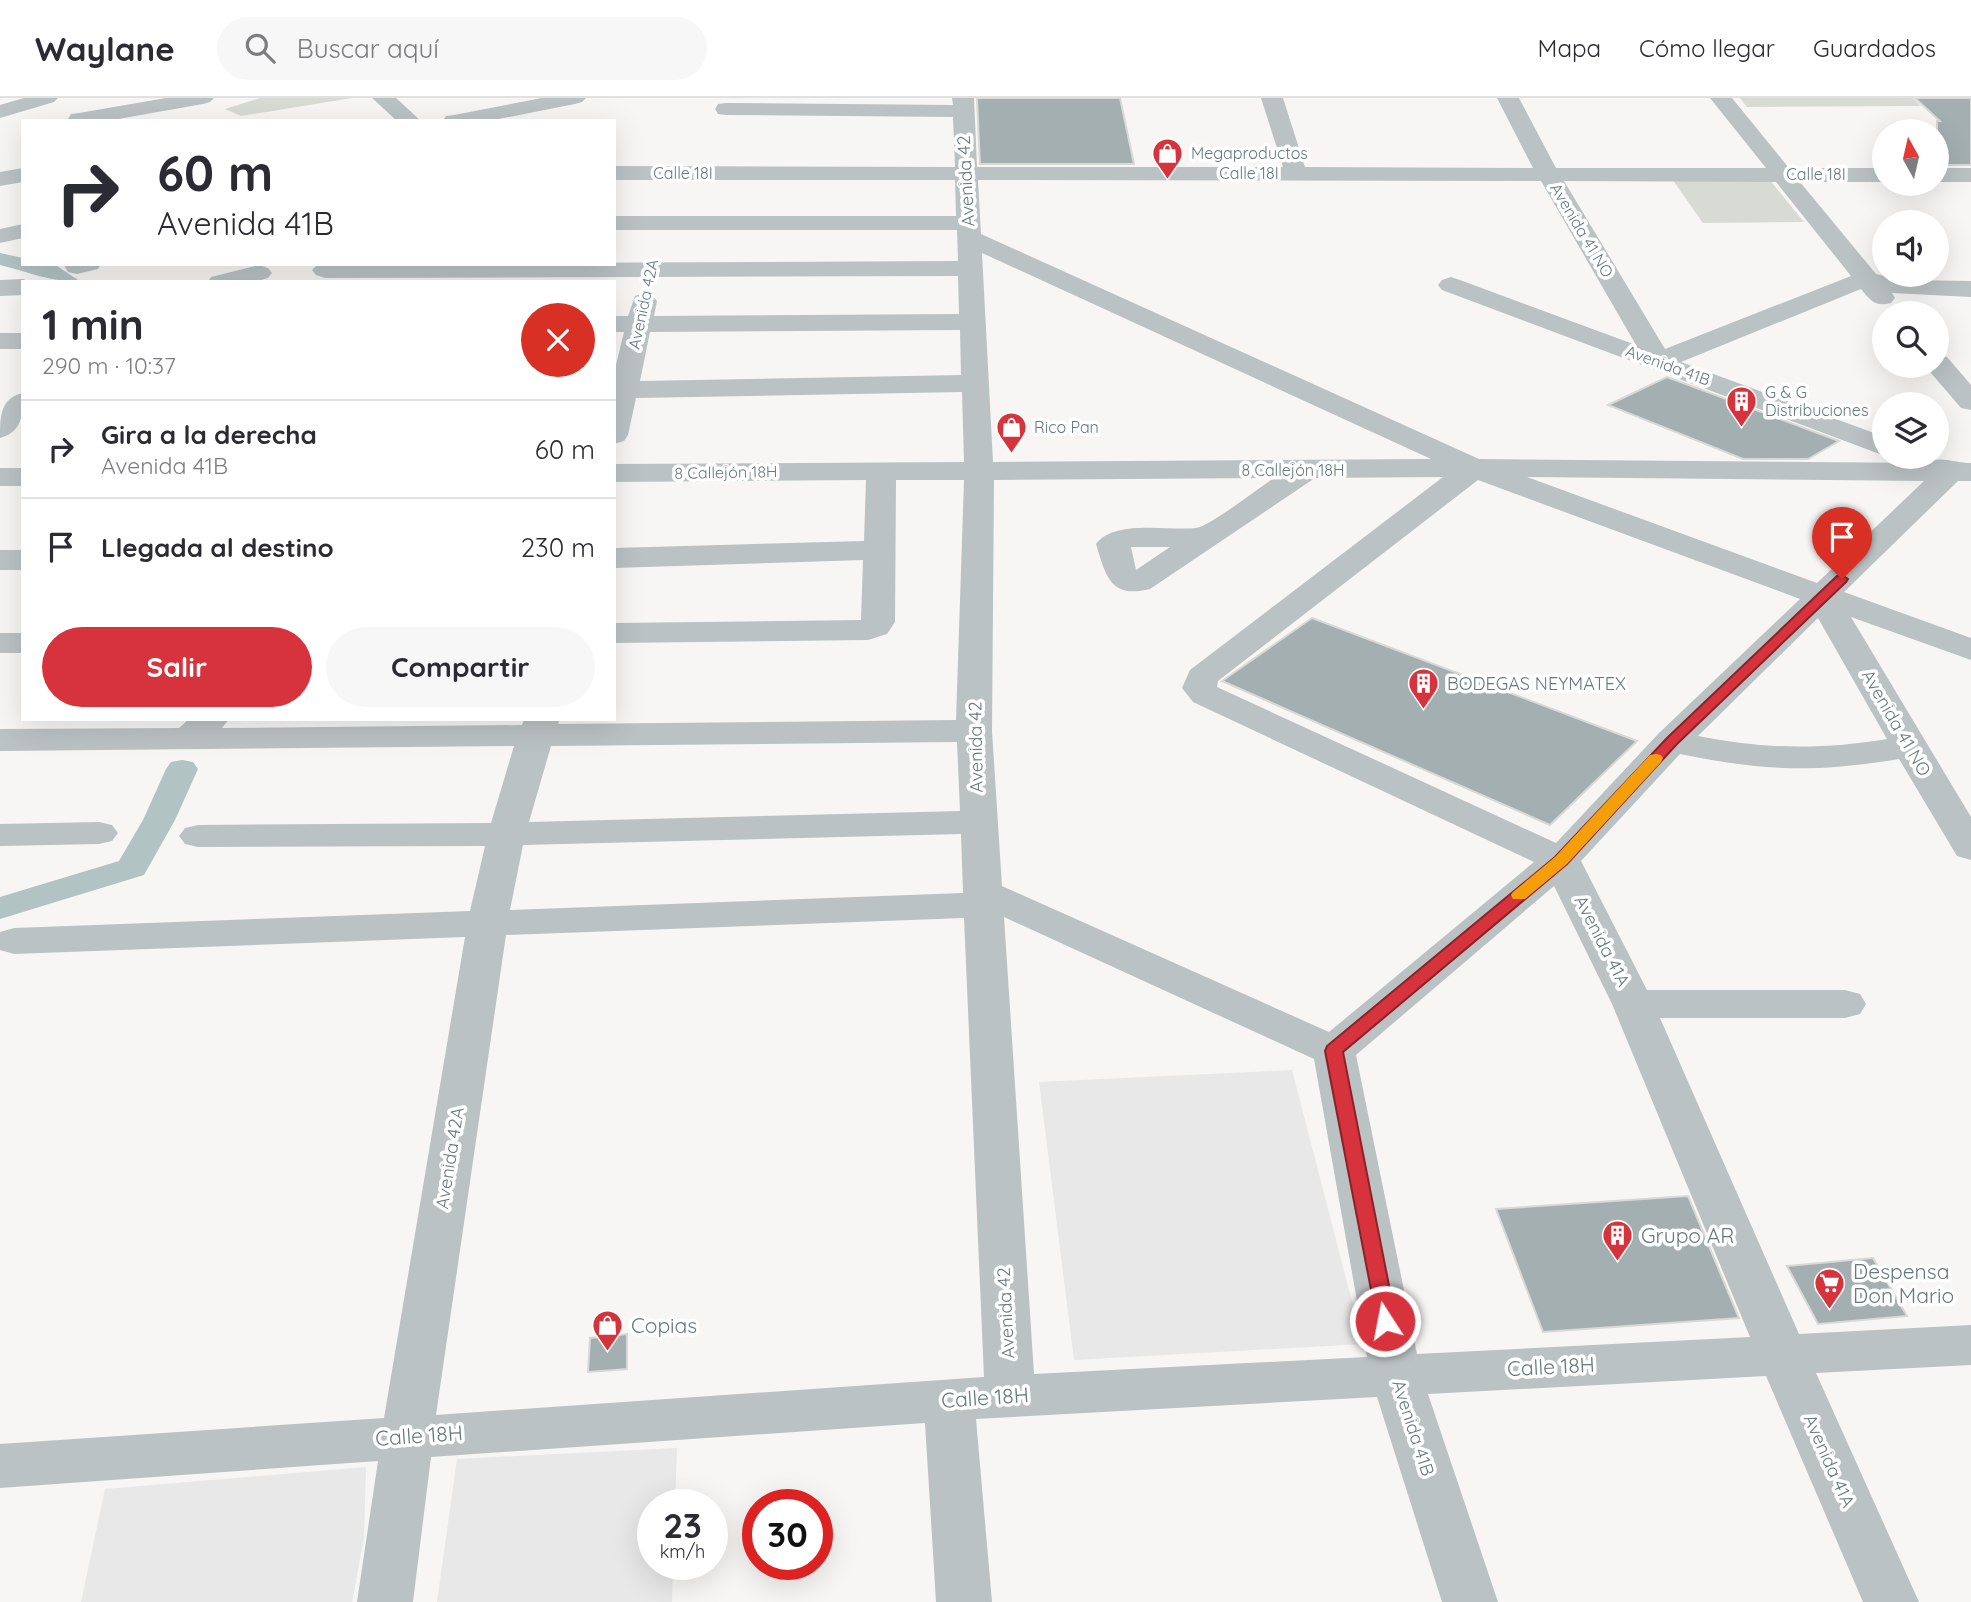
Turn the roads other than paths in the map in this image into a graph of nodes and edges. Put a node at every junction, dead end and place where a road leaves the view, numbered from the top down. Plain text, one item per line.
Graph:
1 (47, 98) edge
2 (120, 98) edge
3 (203, 98) edge
4 (383, 98) edge
5 (575, 98) edge
6 (1272, 98) edge
7 (1508, 98) edge
8 (1721, 98) edge
9 (505, 104) edge
10 (542, 104) junction
11 (963, 104) edge
12 (726, 108) dead end
13 (0, 112) edge
14 (73, 119) edge
15 (77, 119) edge
16 (409, 119) edge
17 (460, 119) edge
18 (557, 119) edge
19 (21, 126) edge
20 (0, 129) edge
21 (616, 173) edge
22 (672, 173) junction
23 (964, 173) junction
24 (1296, 174) junction
25 (1548, 174) junction
26 (1780, 174) junction
27 (1872, 174) edge
28 (21, 175) edge
29 (1950, 176) edge
30 (1968, 178) edge
31 (0, 179) edge
32 (661, 222) junction
33 (616, 223) edge
34 (21, 232) edge
35 (0, 236) edge
36 (968, 243) junction
37 (651, 271) junction
38 (324, 272) edge
39 (259, 273) edge
40 (1867, 279) junction
41 (229, 280) edge
42 (1451, 285) dead end
43 (21, 287) edge
44 (0, 288) edge
45 (1971, 289) edge
46 (1885, 301) edge
47 (972, 321) junction
48 (627, 323) edge
49 (0, 341) edge
50 (21, 341) edge
51 (1659, 361) junction
52 (1949, 377) edge
53 (975, 383) junction
54 (619, 390) edge
55 (0, 400) edge
56 (21, 400) edge
57 (1971, 402) edge
58 (21, 403) edge
59 (616, 417) edge
60 (0, 429) edge
61 (1872, 442) edge
62 (1474, 468) junction
63 (881, 470) junction
64 (979, 470) junction
65 (1305, 471) junction
66 (1960, 472) edge
67 (616, 473) edge
68 (0, 477) edge
69 (21, 477) edge
70 (1209, 537) dead end
71 (879, 550) junction
72 (616, 558) edge
73 (0, 560) edge
74 (21, 560) edge
75 (1824, 597) junction
76 (616, 633) edge
77 (0, 643) edge
78 (21, 643) edge
79 (1971, 650) edge
80 (539, 727) edge
81 (200, 729) edge
82 (974, 731) junction
83 (0, 740) edge
84 (1672, 741) junction
85 (1909, 746) junction
86 (978, 822) junction
87 (99, 834) dead end
88 (506, 834) junction
89 (0, 835) edge
90 (198, 836) dead end
91 (1971, 848) edge
92 (1561, 860) junction
93 (984, 899) junction
94 (488, 923) junction
95 (14, 941) dead end
96 (1633, 1004) junction
97 (1845, 1004) dead end
98 (1334, 1051) junction
99 (1971, 1345) edge
100 (1782, 1354) junction
101 (1396, 1375) junction
102 (1010, 1396) junction
103 (948, 1401) junction
104 (406, 1437) junction
105 (0, 1465) edge
106 (385, 1602) edge
107 (964, 1602) edge
108 (1470, 1602) edge
109 (1891, 1602) edge

1 - 13 street
2 - 14 street
3 - 15 street
4 - 16 street
5 - 10 street
6 - 24 street
7 - 25 street, Avenida 41 NO
8 - 26 street
9 - 10 street
9 - 17 street
10 - 18 street
11 - 12 street
11 - 23 street, Avenida 42
19 - 20 street
21 - 22 street, Calle 18I
22 - 23 street, Calle 18I
22 - 32 street, Avenida 42A
23 - 24 street, Calle 18I
23 - 36 street, Avenida 42
24 - 25 street, Calle 18I
25 - 26 street, Calle 18I
25 - 51 street, Avenida 41 NO
26 - 27 street, Calle 18I
26 - 40 street
28 - 31 street
29 - 30 street
32 - 33 street
32 - 36 street
32 - 37 street, Avenida 42A
34 - 35 street
36 - 37 street
36 - 47 street, Avenida 42
36 - 62 street
37 - 38 street
37 - 48 street, Avenida 42A
39 - 41 street
40 - 45 street
40 - 46 street
40 - 51 street
42 - 51 street, Avenida 41B
43 - 44 street
47 - 48 street
47 - 53 street, Avenida 42
48 - 54 street, Avenida 42A
49 - 50 street
51 - 61 street, Avenida 41B
52 - 57 street
53 - 54 street
53 - 64 street, Avenida 42
54 - 59 street, Avenida 42A
55 - 56 street
58 - 60 street
62 - 65 street, 8 Callejón 18H
62 - 66 street, 8 Callejón 18H
62 - 75 street
62 - 92 street
63 - 64 street, 8 Callejón 18H
63 - 67 street, 8 Callejón 18H
63 - 71 street
64 - 65 street, 8 Callejón 18H
64 - 82 street, Avenida 42
65 - 70 street
66 - 75 street
68 - 69 street
71 - 72 street
71 - 76 street
73 - 74 street
75 - 79 street
75 - 84 street
75 - 85 street, Avenida 41 NO
77 - 78 street
80 - 81 street
80 - 82 street
80 - 88 street, Avenida 42A
81 - 83 street
82 - 86 street, Avenida 42
84 - 85 street
84 - 92 street
85 - 91 street, Avenida 41 NO
86 - 88 street
86 - 93 street, Avenida 42
87 - 89 street
88 - 90 street
88 - 94 street, Avenida 42A
92 - 96 street, Avenida 41A
92 - 98 street
93 - 94 street
93 - 98 street
93 - 102 street, Avenida 42
94 - 95 street
94 - 104 street, Avenida 42A
96 - 97 street
96 - 100 street, Avenida 41A
98 - 101 street, Avenida 41B
99 - 100 street, Calle 18H
100 - 101 street, Calle 18H
100 - 109 street, Avenida 41A
101 - 102 street, Calle 18H
101 - 108 street, Avenida 41B
102 - 103 street, Calle 18H
103 - 104 street, Calle 18H
103 - 107 street
104 - 105 street, Calle 18H
104 - 106 street, Avenida 42A

